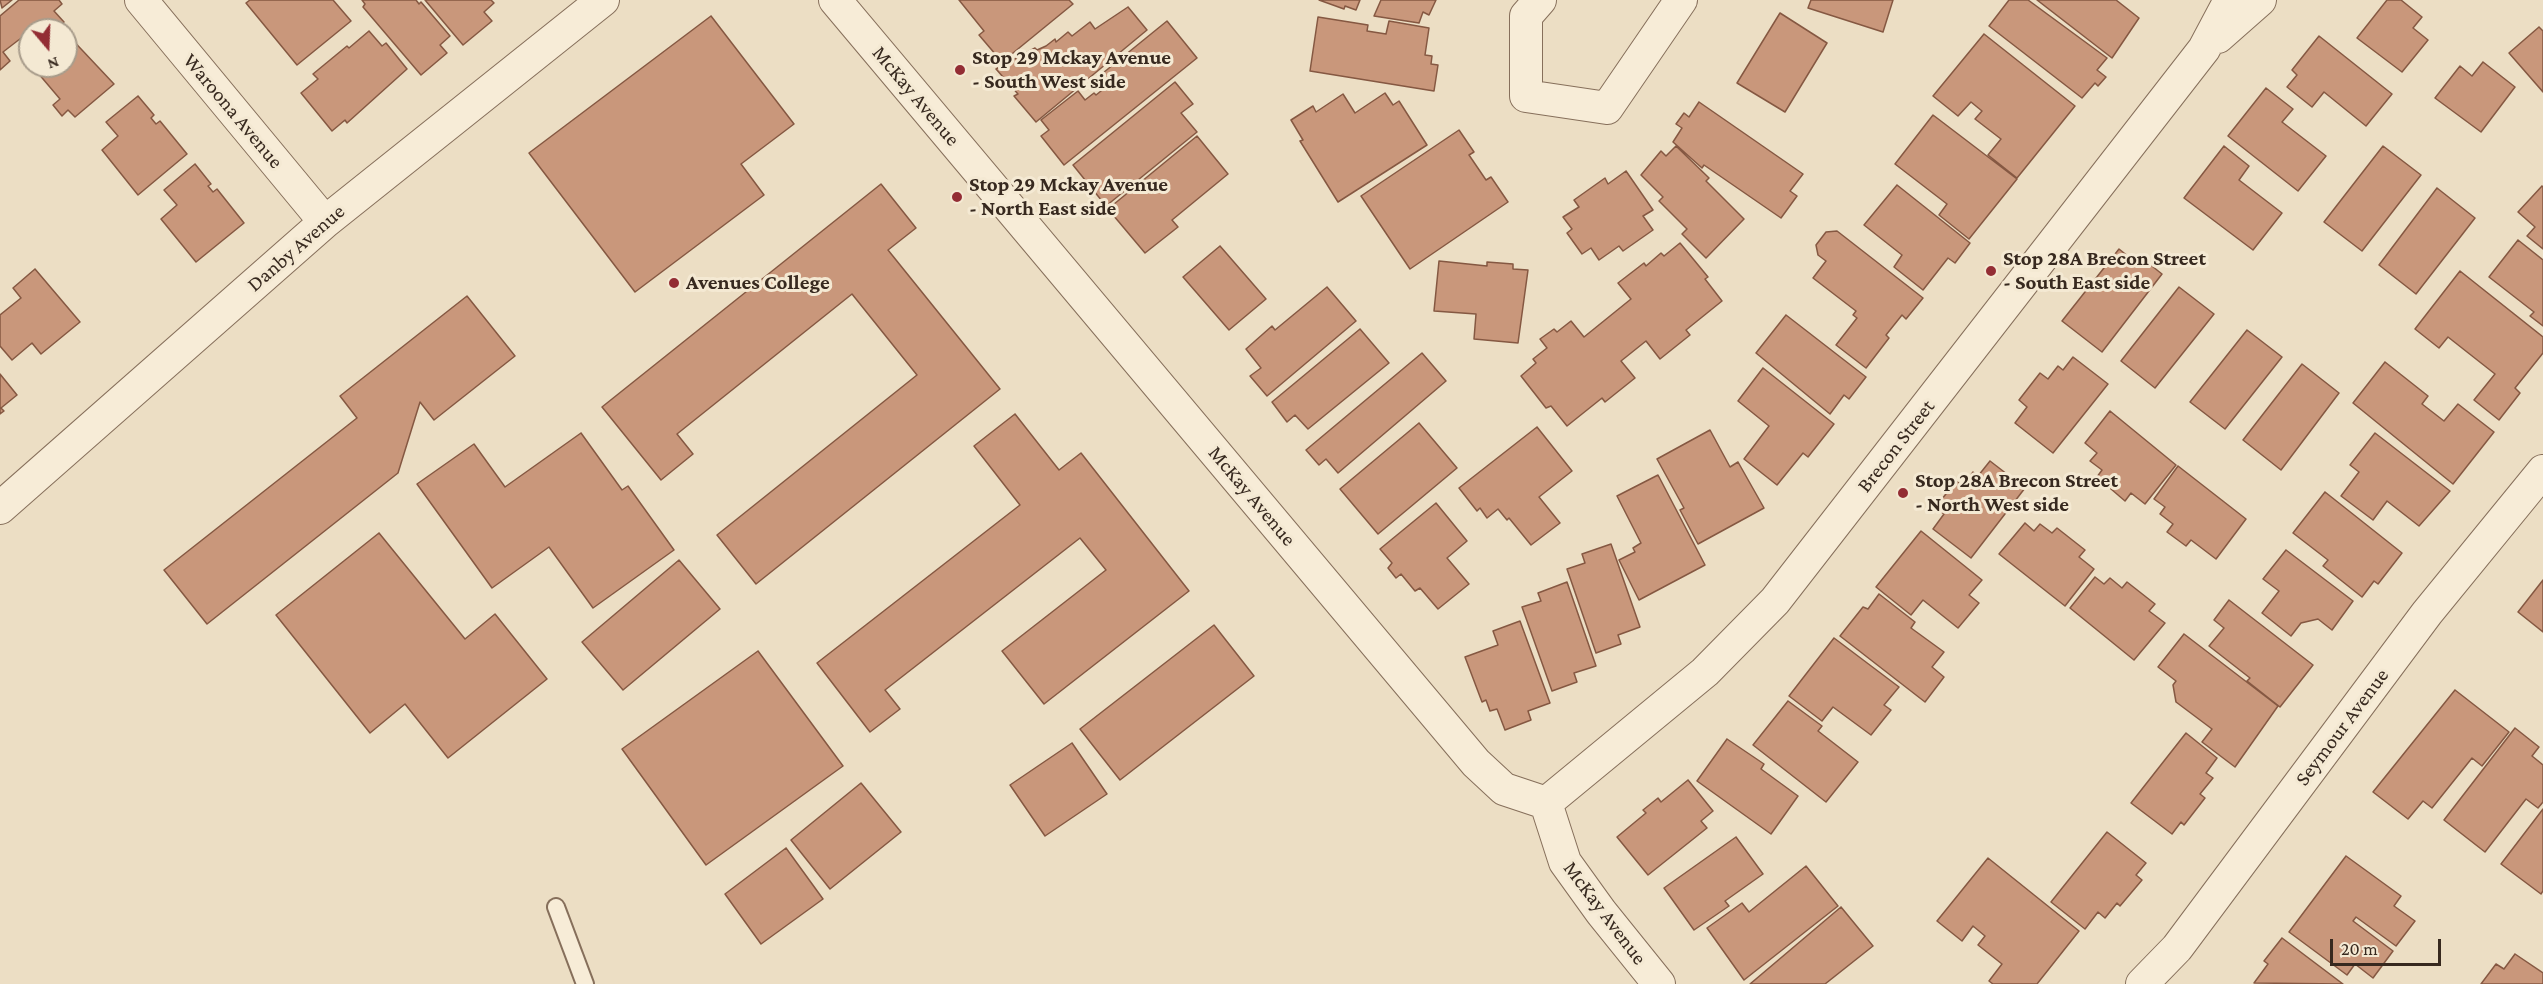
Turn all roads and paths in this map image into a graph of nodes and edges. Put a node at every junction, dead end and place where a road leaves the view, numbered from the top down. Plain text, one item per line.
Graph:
1 (141, 0) edge
2 (603, 0) edge
3 (835, 0) edge
4 (1540, 0) edge
5 (1681, 0) edge
6 (2230, 0) edge
7 (2260, 0) edge
8 (2204, 50) junction
9 (325, 222) junction
10 (2543, 471) edge
11 (0, 508) edge
12 (1546, 803) junction
13 (556, 907) dead end
14 (585, 984) edge
15 (1659, 984) edge
16 (2142, 984) edge

1 - 9 street, Waroona Avenue
2 - 9 street, Danby Avenue
3 - 12 street, McKay Avenue
4 - 5 street
6 - 8 street, Brecon Street
7 - 8 street, Brecon Street
8 - 12 street, Brecon Street
9 - 11 street, Danby Avenue
10 - 16 street, Seymour Avenue
12 - 15 street, McKay Avenue
13 - 14 lane

